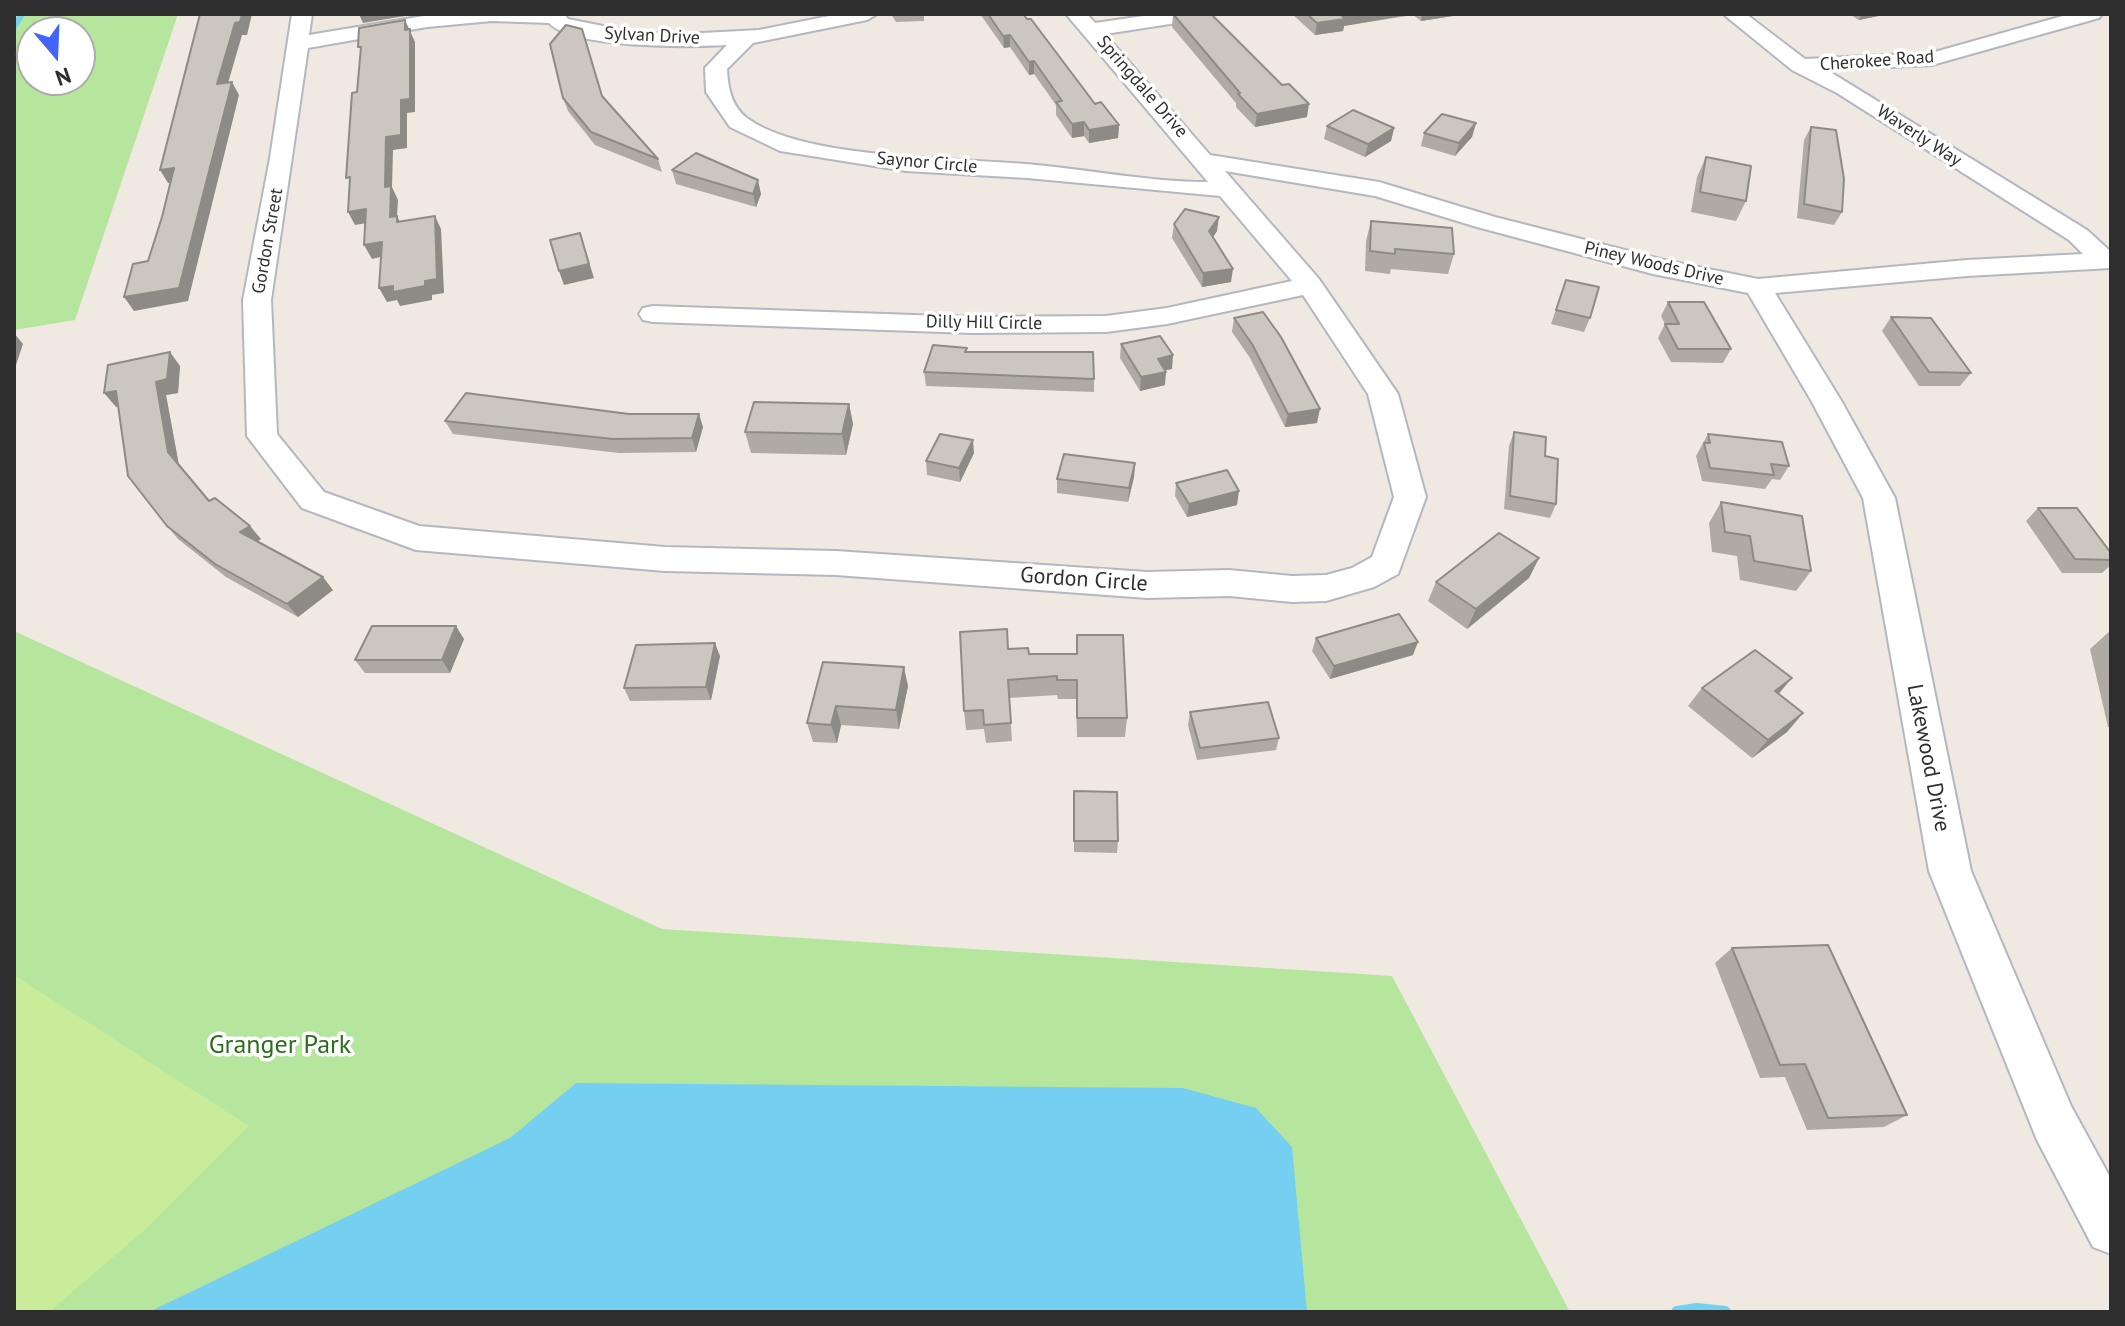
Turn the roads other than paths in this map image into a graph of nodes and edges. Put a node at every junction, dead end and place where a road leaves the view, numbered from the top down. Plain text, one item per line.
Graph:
1 (302, 14) edge
2 (867, 14) edge
3 (1076, 14) edge
4 (1196, 14) edge
5 (1733, 14) edge
6 (2092, 14) edge
7 (560, 16) edge
8 (1093, 30) junction
9 (748, 36) junction
10 (298, 43) junction
11 (1800, 65) junction
12 (1206, 161) junction
13 (1228, 189) junction
14 (2108, 251) edge
15 (1310, 285) junction
16 (1758, 287) junction
17 (653, 314) dead end
18 (313, 500) joint
19 (2111, 1229) edge

1 - 10 street, Gordon Street
2 - 9 street, Sylvan Drive
3 - 8 street, Springdale Drive
4 - 8 street
5 - 11 street, Waverly Way
6 - 11 street, Cherokee Road
7 - 9 street, Sylvan Drive
7 - 10 street, Sylvan Drive
8 - 12 street, Springdale Drive
9 - 13 street, Saynor Circle
10 - 18 street, Gordon Street
11 - 14 street, Waverly Way
12 - 13 street, Gordon Circle
12 - 16 street, Piney Woods Drive
13 - 15 street, Gordon Circle
14 - 16 street, Piney Woods Drive
15 - 17 street, Dilly Hill Circle
15 - 18 street, Gordon Circle
16 - 19 street, Lakewood Drive

